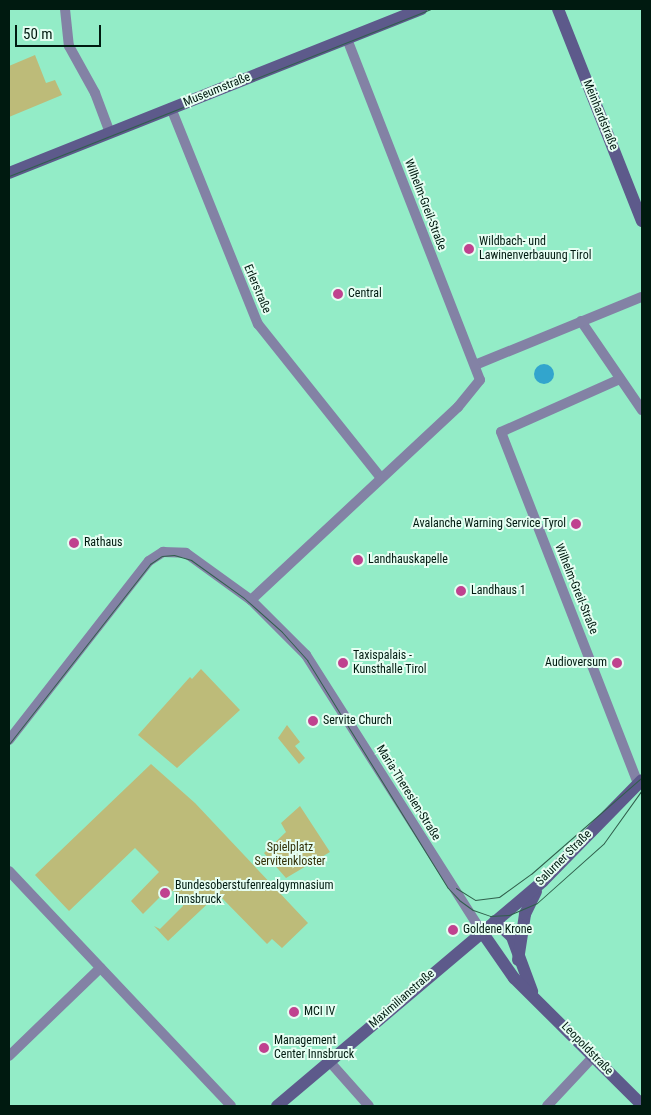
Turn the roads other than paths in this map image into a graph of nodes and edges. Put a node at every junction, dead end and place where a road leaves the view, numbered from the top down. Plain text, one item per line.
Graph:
1 (66, 9) edge
2 (422, 9) edge
3 (558, 9) edge
4 (347, 39) junction
5 (171, 108) junction
6 (110, 133) junction
7 (10, 172) edge
8 (642, 221) edge
9 (642, 297) edge
10 (581, 321) junction
11 (474, 365) junction
12 (620, 379) junction
13 (642, 410) edge
14 (381, 478) junction
15 (251, 600) junction
16 (9, 740) edge
17 (640, 781) edge
18 (9, 871) edge
19 (543, 881) junction
20 (495, 920) junction
21 (482, 932) junction
22 (518, 960) junction
23 (100, 968) junction
24 (533, 993) junction
25 (9, 1056) edge
26 (594, 1056) junction
27 (329, 1061) junction
28 (642, 1105) edge
29 (231, 1106) edge
30 (277, 1106) edge
31 (369, 1106) edge
32 (547, 1106) edge

1 - 6 street
2 - 4 street, Museumstraße
3 - 8 street, Meinhardstraße
4 - 5 street, Museumstraße
4 - 11 street, Wilhelm-Greil-Straße
5 - 6 street, Museumstraße
5 - 14 street, Erlerstraße
6 - 7 street, Museumstraße
9 - 10 street
10 - 11 street
10 - 12 street
11 - 14 street, Wilhelm-Greil-Straße
12 - 13 street
12 - 17 street, Wilhelm-Greil-Straße
14 - 15 street
15 - 16 street, Maria-Theresien-Straße
15 - 21 street, Maria-Theresien-Straße
17 - 19 street, Salurner Straße
18 - 23 street
19 - 20 street, Salurner Straße
19 - 22 street
20 - 21 street, Salurner Straße
20 - 22 street, Leopoldstraße
21 - 24 street, Leopoldstraße
21 - 27 street, Maximilianstraße
22 - 24 street, Leopoldstraße
23 - 25 street
23 - 29 street
24 - 26 street, Leopoldstraße
26 - 28 street, Leopoldstraße
26 - 32 street
27 - 30 street, Maximilianstraße
27 - 31 street

